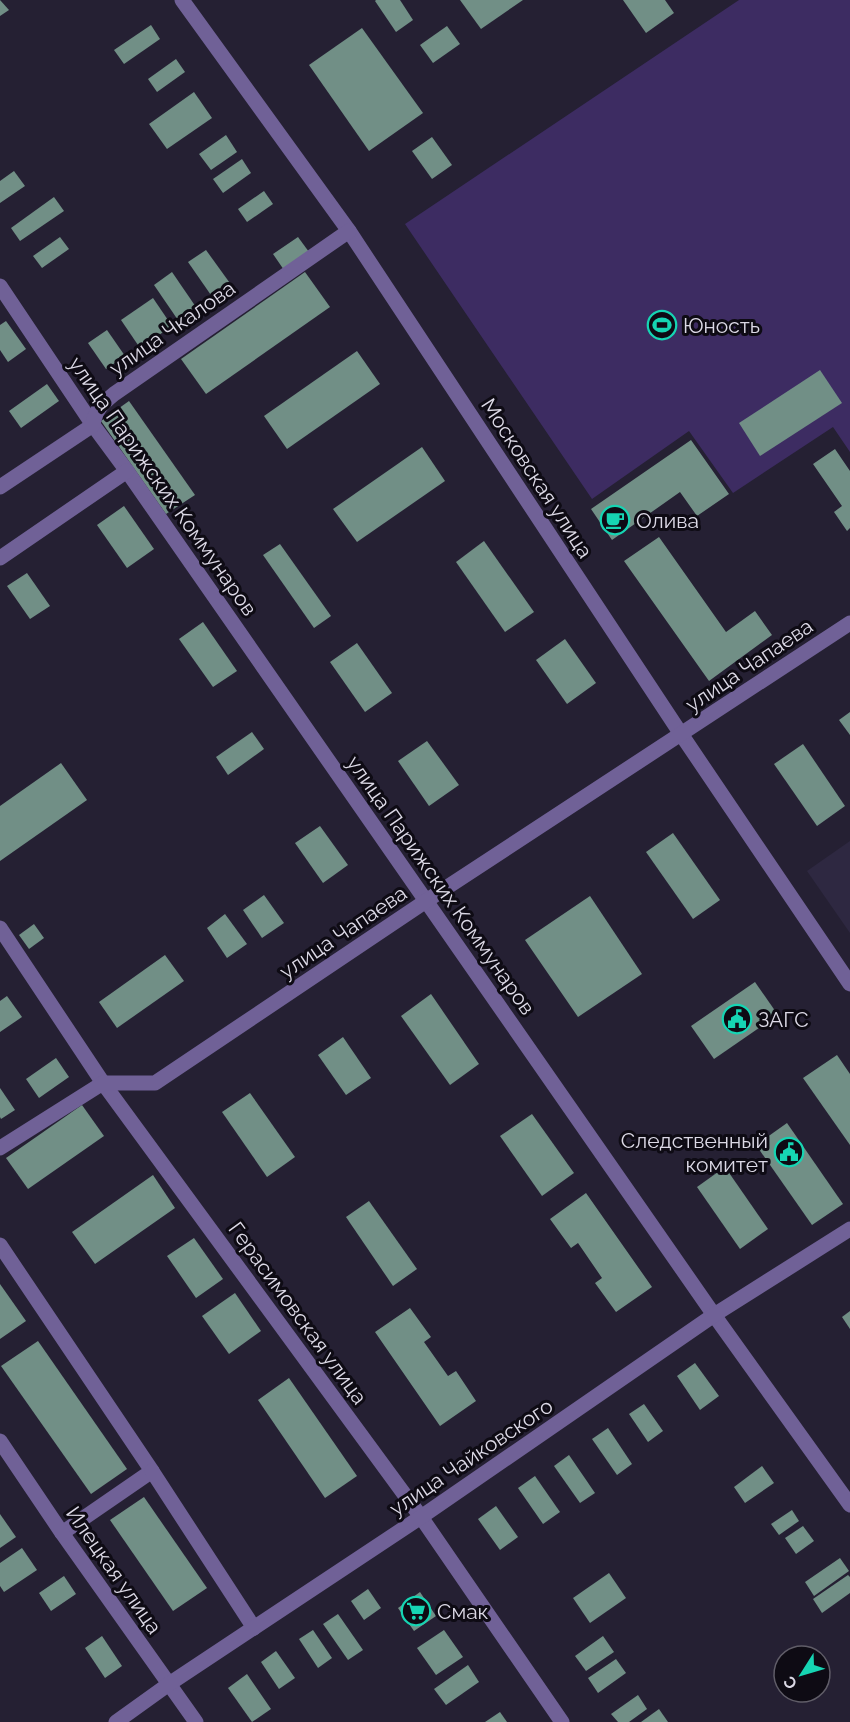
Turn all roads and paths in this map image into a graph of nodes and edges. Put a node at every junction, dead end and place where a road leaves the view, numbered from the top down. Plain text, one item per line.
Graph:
1 (182, 0) edge
2 (349, 231) junction
3 (0, 286) edge
4 (93, 425) junction
5 (127, 471) junction
6 (0, 487) edge
7 (0, 558) edge
8 (850, 623) edge
9 (681, 734) junction
10 (426, 901) junction
11 (0, 928) edge
12 (850, 984) edge
13 (103, 1083) junction
14 (0, 1148) edge
15 (850, 1229) edge
16 (0, 1245) edge
17 (714, 1315) junction
18 (0, 1441) edge
19 (152, 1471) junction
20 (850, 1506) edge
21 (421, 1517) junction
22 (62, 1533) junction
23 (254, 1628) junction
24 (169, 1684) junction
25 (116, 1722) edge
26 (196, 1722) edge
27 (562, 1722) edge

1 - 2 street, Московская улица
2 - 4 street, улица Чкалова
2 - 9 street, Московская улица
3 - 4 street, улица Парижских Коммунаров
4 - 5 street, улица Парижских Коммунаров
4 - 6 street, улица Чкалова
5 - 7 street
5 - 10 street, улица Парижских Коммунаров
8 - 9 street, улица Чапаева
9 - 10 street, улица Чапаева
9 - 12 street, Московская улица
10 - 13 street, улица Чапаева
10 - 17 street, улица Парижских Коммунаров
11 - 13 street, Герасимовская улица
13 - 14 street
13 - 21 street, Герасимовская улица
15 - 17 street, улица Чайковского
16 - 19 street
17 - 20 street, улица Парижских Коммунаров
17 - 21 street, улица Чайковского
18 - 22 street, Илецкая улица
19 - 22 street
19 - 23 street
21 - 23 street, улица Чайковского
21 - 27 street, Герасимовская улица
22 - 24 street, Илецкая улица
23 - 24 street, улица Чайковского
24 - 25 street, улица Чайковского
24 - 26 street, Илецкая улица

